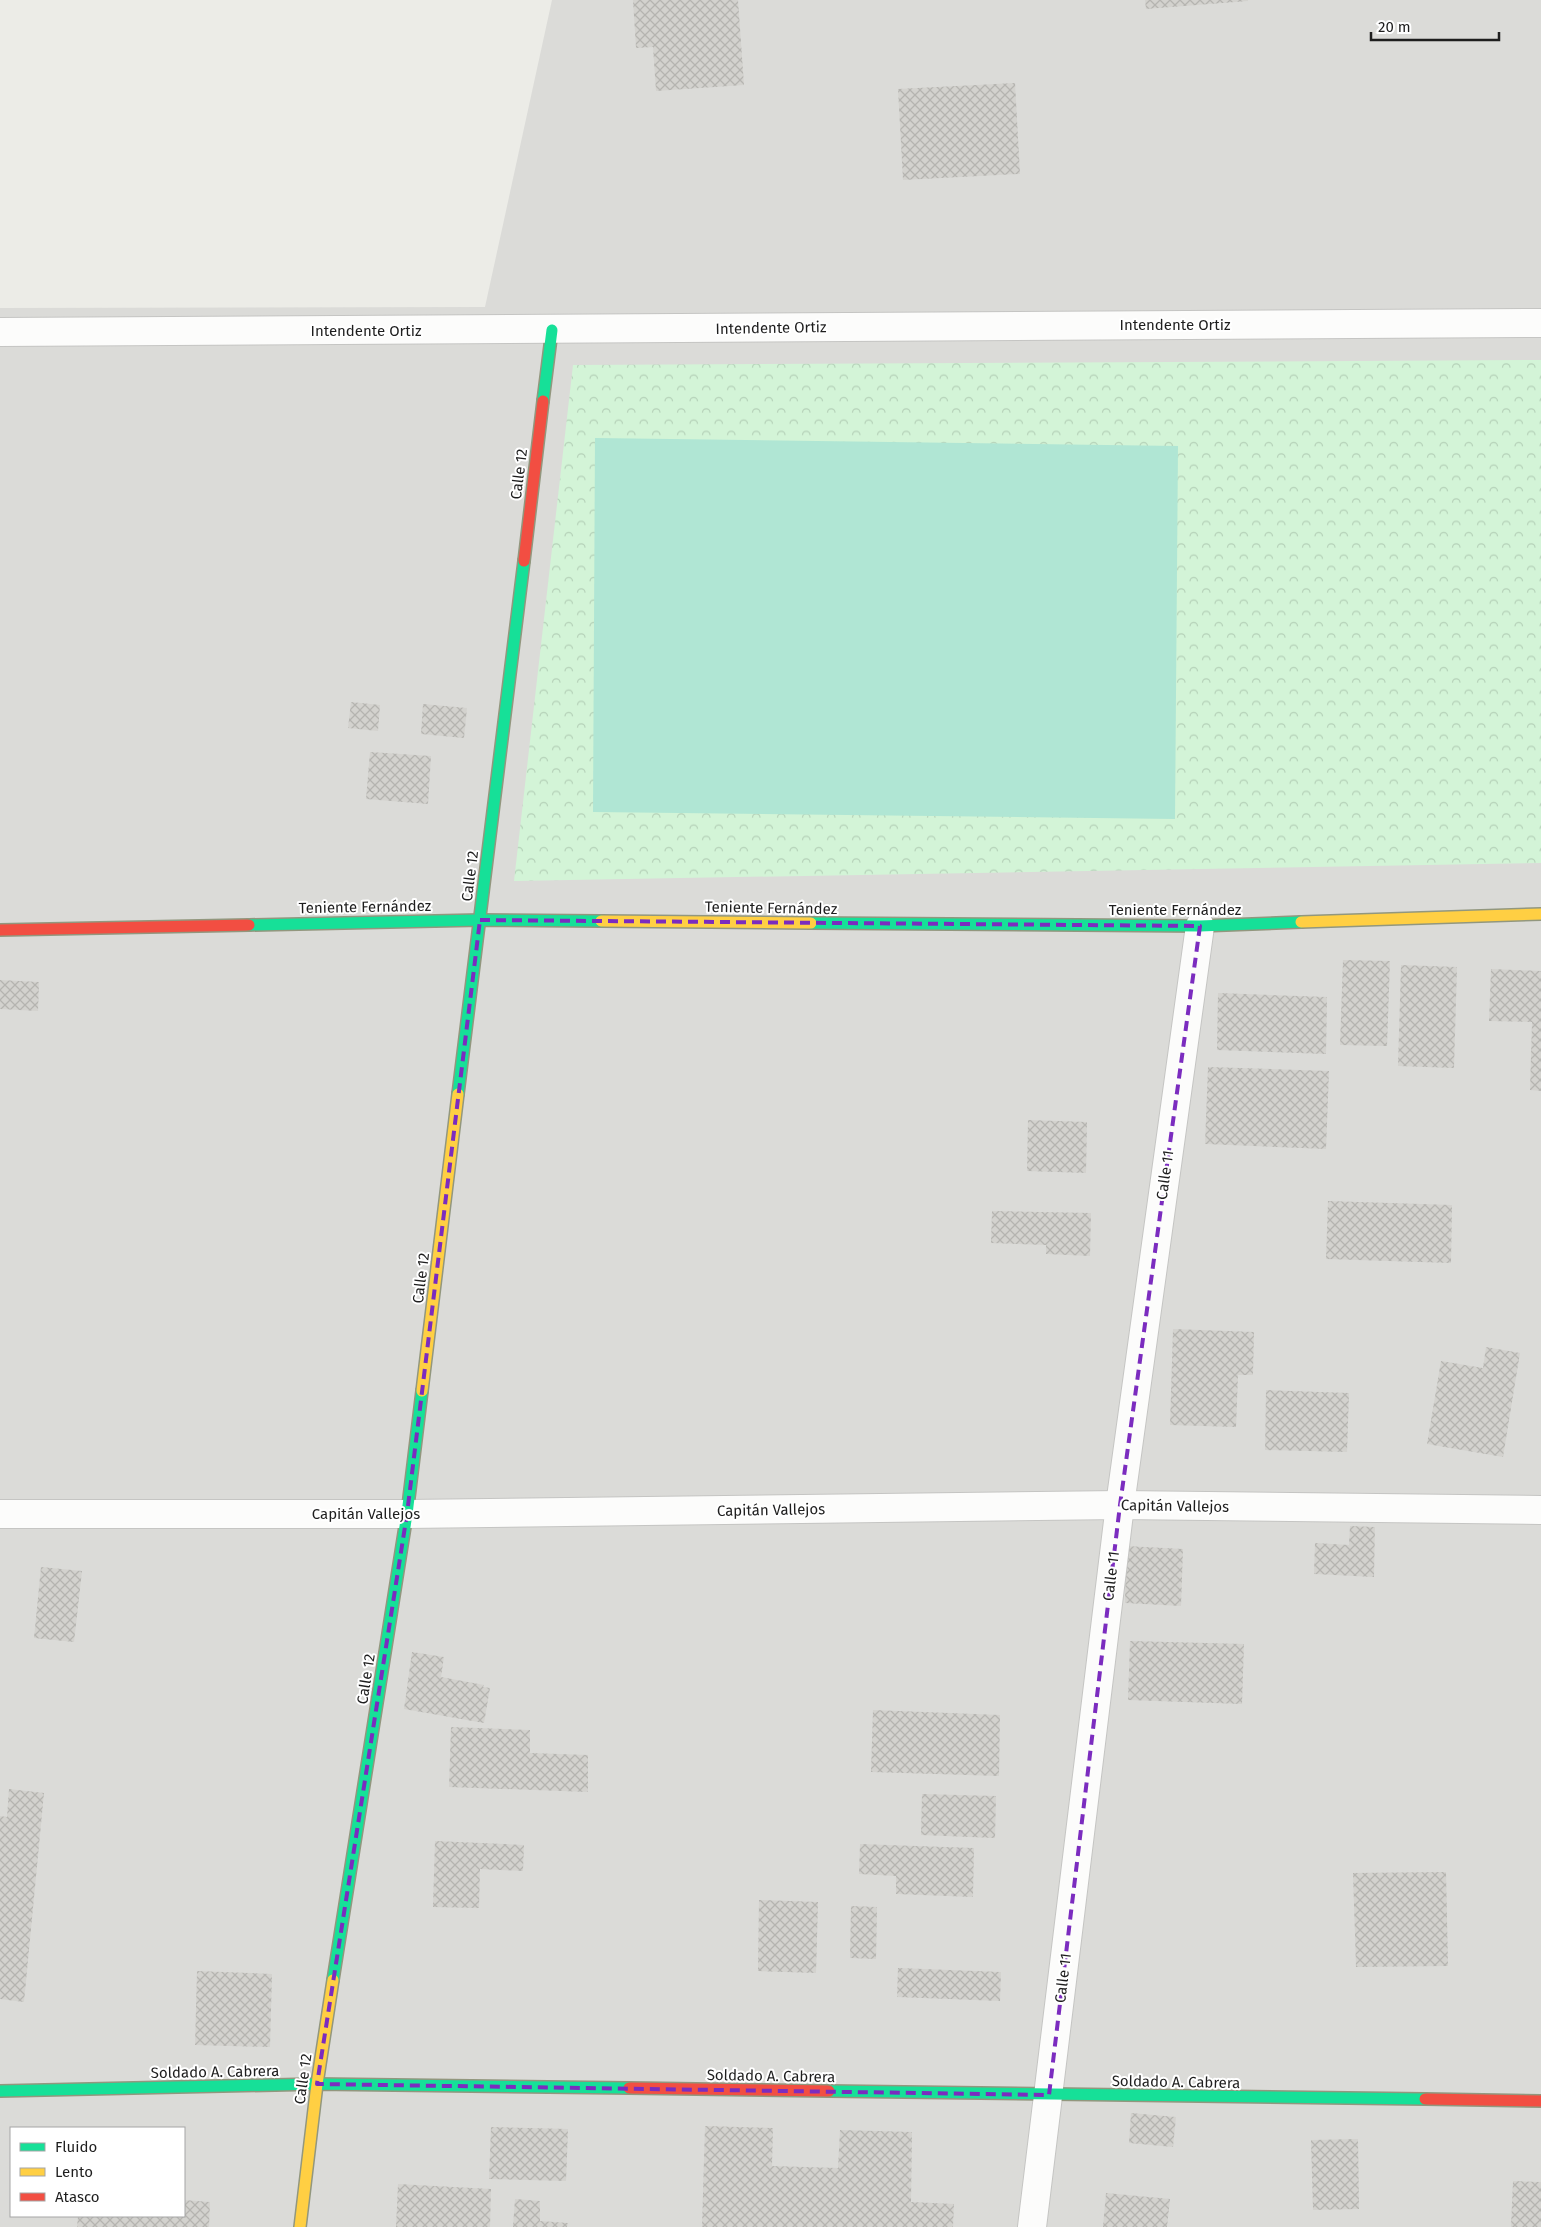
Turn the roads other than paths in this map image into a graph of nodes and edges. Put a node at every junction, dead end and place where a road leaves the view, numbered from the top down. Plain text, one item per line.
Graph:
1 (1541, 323) edge
2 (552, 330) junction
3 (0, 332) edge
4 (1541, 914) edge
5 (480, 920) junction
6 (1200, 926) junction
7 (0, 930) edge
8 (1120, 1505) junction
9 (1541, 1510) edge
10 (0, 1514) edge
11 (408, 1514) junction
12 (317, 2084) junction
13 (0, 2091) edge
14 (1050, 2095) junction
15 (1541, 2100) edge
16 (300, 2227) edge
17 (1032, 2227) edge

1 - 2 street, Intendente Ortiz
2 - 3 street, Intendente Ortiz
2 - 5 street, Calle 12
4 - 6 street, Teniente Fernández
5 - 6 street, Teniente Fernández
5 - 7 street, Teniente Fernández
5 - 11 street, Calle 12
6 - 8 street, Calle 11
8 - 9 street, Capitán Vallejos
8 - 11 street, Capitán Vallejos
8 - 14 street, Calle 11
10 - 11 street, Capitán Vallejos
11 - 12 street, Calle 12
12 - 13 street, Soldado A. Cabrera
12 - 14 street, Soldado A. Cabrera
12 - 16 street, Calle 12
14 - 15 street, Soldado A. Cabrera
14 - 17 street, Calle 11

